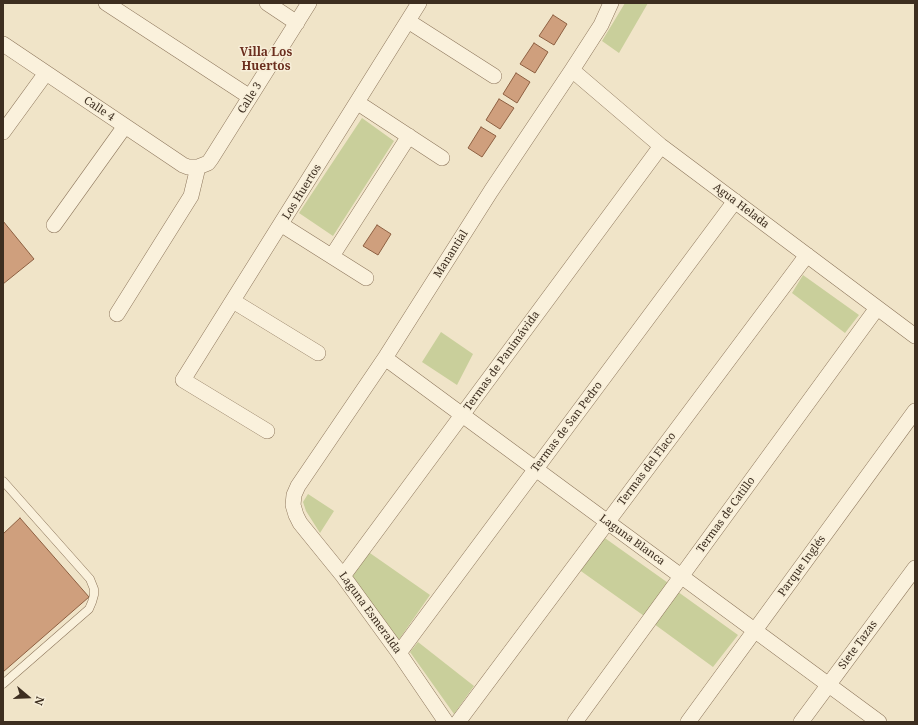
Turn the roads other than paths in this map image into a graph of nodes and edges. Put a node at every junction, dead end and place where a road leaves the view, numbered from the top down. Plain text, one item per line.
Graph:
1 (106, 3) edge
2 (267, 3) edge
3 (309, 3) edge
4 (419, 3) edge
5 (611, 3) edge
6 (408, 21) junction
7 (297, 23) junction
8 (3, 44) edge
9 (572, 70) junction
10 (46, 73) junction
11 (494, 76) dead end
12 (250, 97) junction
13 (358, 103) junction
14 (125, 126) junction
15 (3, 132) edge
16 (409, 136) junction
17 (661, 146) junction
18 (442, 158) dead end
19 (198, 167) junction
20 (735, 201) junction
21 (54, 225) dead end
22 (282, 225) junction
23 (806, 255) junction
24 (332, 256) junction
25 (366, 278) dead end
26 (233, 301) junction
27 (878, 308) junction
28 (117, 314) dead end
29 (915, 336) edge
30 (318, 353) dead end
31 (385, 358) junction
32 (915, 411) edge
33 (462, 415) junction
34 (267, 431) dead end
35 (536, 469) junction
36 (3, 480) edge
37 (293, 505) joint
38 (607, 522) junction
39 (915, 568) edge
40 (343, 576) junction
41 (681, 576) junction
42 (755, 630) junction
43 (399, 653) junction
44 (3, 684) edge
45 (828, 685) junction
46 (446, 722) edge
47 (458, 722) edge
48 (574, 722) edge
49 (688, 722) edge
50 (801, 722) edge
51 (879, 722) edge

1 - 12 street
2 - 7 street
3 - 7 street, Calle 3
4 - 6 street, Los Huertos
5 - 9 street, Manantial
6 - 11 street
6 - 13 street, Los Huertos
7 - 12 street, Calle 3
8 - 10 street, Calle 4
9 - 17 street, Agua Helada
9 - 31 street, Manantial
10 - 14 street, Calle 4
10 - 15 street
12 - 19 street, Calle 3
13 - 16 street
13 - 22 street, Los Huertos
14 - 19 street, Calle 4
14 - 21 street
16 - 18 street
16 - 24 street
17 - 20 street, Agua Helada
17 - 33 street, Termas de Panimávida
19 - 28 street
20 - 23 street, Agua Helada
20 - 35 street, Termas de San Pedro
22 - 24 street
22 - 26 street, Los Huertos
23 - 27 street, Agua Helada
23 - 38 street, Termas del Flaco
24 - 25 street
26 - 30 street
26 - 34 street, Los Huertos
27 - 29 street, Agua Helada
27 - 41 street, Termas de Catillo
31 - 33 street, Laguna Blanca
31 - 37 street, Manantial
32 - 42 street, Parque Inglés
33 - 35 street, Laguna Blanca
33 - 40 street, Termas de Panimávida
35 - 38 street, Laguna Blanca
35 - 43 street, Termas de San Pedro
36 - 44 lane
37 - 40 street, Laguna Esmeralda
38 - 41 street, Laguna Blanca
38 - 47 street, Termas del Flaco
39 - 45 street, Siete Tazas
40 - 43 street, Laguna Esmeralda
41 - 42 street, Laguna Blanca
41 - 48 street, Termas de Catillo
42 - 45 street, Laguna Blanca
42 - 49 street, Parque Inglés
43 - 46 street, Laguna Esmeralda
45 - 50 street, Siete Tazas
45 - 51 street, Laguna Blanca

